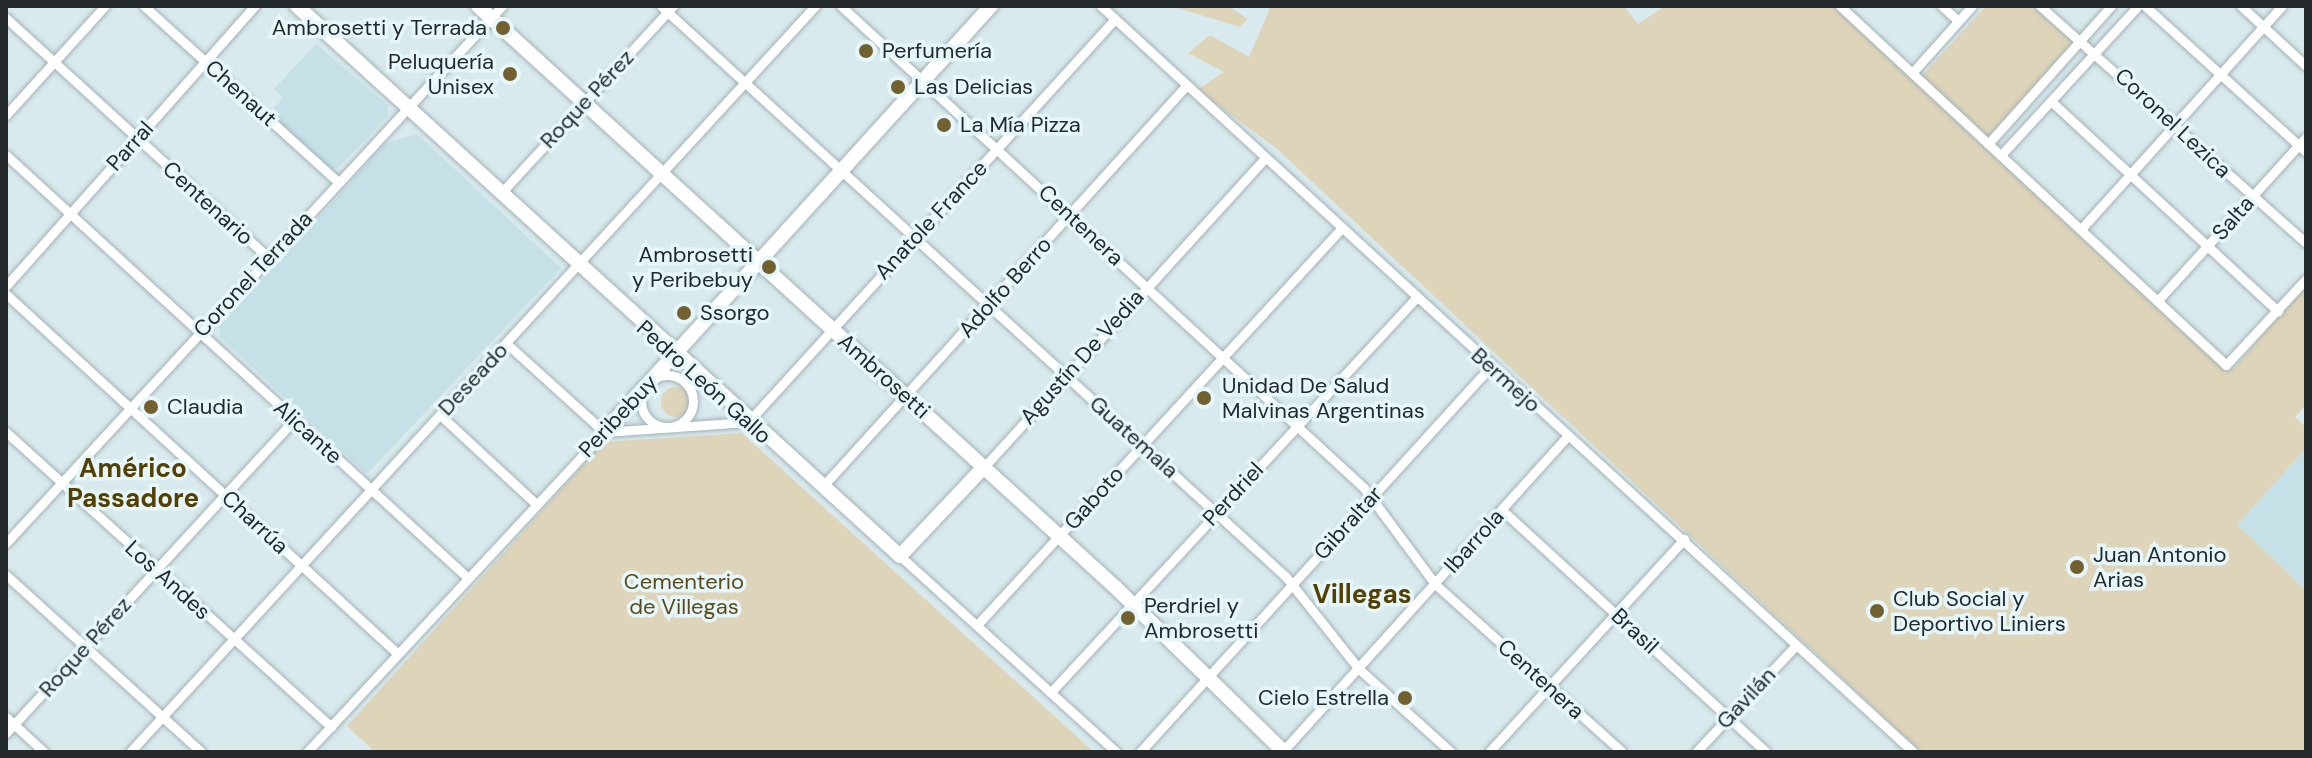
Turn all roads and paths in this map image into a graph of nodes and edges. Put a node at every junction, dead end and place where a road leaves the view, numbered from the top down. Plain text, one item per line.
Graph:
1 (105, 6) edge
2 (144, 6) edge
3 (255, 6) edge
4 (297, 6) edge
5 (478, 6) edge
6 (502, 6) edge
7 (815, 6) edge
8 (841, 6) edge
9 (991, 6) edge
10 (1101, 6) edge
11 (1840, 6) edge
12 (1942, 6) edge
13 (1972, 6) edge
14 (2040, 6) edge
15 (2111, 6) edge
16 (2138, 6) edge
17 (2145, 6) edge
18 (2241, 6) edge
19 (2282, 6) edge
20 (667, 8) edge
21 (6, 18) edge
22 (491, 18) junction
23 (1115, 19) junction
24 (1958, 21) junction
25 (2263, 27) junction
26 (2079, 43) junction
27 (2098, 51) junction
28 (206, 61) junction
29 (54, 62) junction
30 (2306, 66) edge
31 (1912, 73) junction
32 (2220, 73) junction
33 (924, 81) junction
34 (746, 83) junction
35 (1186, 86) junction
36 (585, 101) junction
37 (2052, 102) junction
38 (408, 106) junction
39 (6, 115) edge
40 (2174, 125) junction
41 (2306, 137) edge
42 (136, 138) junction
43 (1988, 144) junction
44 (997, 147) junction
45 (2302, 149) edge
46 (6, 155) edge
47 (2001, 155) junction
48 (1264, 159) junction
49 (841, 171) junction
50 (664, 173) junction
51 (2129, 174) junction
52 (338, 182) junction
53 (501, 193) junction
54 (2251, 196) junction
55 (69, 214) junction
56 (1070, 215) junction
57 (2082, 228) junction
58 (1340, 230) junction
59 (914, 238) junction
60 (2306, 243) edge
61 (2208, 246) junction
62 (269, 258) junction
63 (758, 262) junction
64 (576, 267) junction
65 (2306, 279) edge
66 (1146, 285) junction
67 (6, 286) edge
68 (6, 294) edge
69 (1416, 298) junction
70 (2160, 298) junction
71 (987, 305) junction
72 (2278, 311) junction
73 (831, 328) junction
74 (198, 333) junction
75 (506, 343) junction
76 (674, 355) junction
77 (1223, 357) junction
78 (1491, 366) junction
79 (1066, 375) junction
80 (651, 380) junction
81 (905, 396) junction
82 (131, 407) junction
83 (440, 415) junction
84 (295, 419) junction
85 (748, 422) junction
86 (1297, 425) junction
87 (668, 427) junction
88 (6, 432) edge
89 (604, 432) junction
90 (1568, 436) junction
91 (1141, 445) junction
92 (984, 467) junction
93 (62, 483) junction
94 (823, 486) junction
95 (371, 490) junction
96 (225, 494) junction
97 (1372, 496) junction
98 (536, 504) junction
99 (1502, 510) junction
100 (1216, 512) junction
101 (1060, 536) junction
102 (1684, 539) junction
103 (6, 543) edge
104 (900, 556) junction
105 (301, 565) junction
106 (156, 568) junction
107 (6, 575) edge
108 (468, 578) junction
109 (1292, 584) junction
110 (1435, 584) junction
111 (1132, 604) junction
112 (1615, 613) junction
113 (977, 625) junction
114 (233, 639) junction
115 (1796, 645) junction
116 (85, 647) junction
117 (398, 654) junction
118 (1359, 669) junction
119 (1208, 678) junction
120 (1549, 687) junction
121 (1051, 692) junction
122 (163, 717) junction
123 (1728, 717) junction
124 (10, 720) edge
125 (331, 727) junction
126 (6, 733) edge
127 (1906, 750) edge
128 (44, 752) edge
129 (130, 752) edge
130 (201, 752) edge
131 (307, 752) edge
132 (1116, 752) edge
133 (1140, 752) edge
134 (1283, 752) edge
135 (1451, 752) edge
136 (1489, 752) edge
137 (1622, 752) edge
138 (1696, 752) edge
139 (1766, 752) edge

1 - 29 street
2 - 28 street, Chenaut
3 - 28 street, Parral
4 - 38 street, Pedro León Gallo
5 - 22 street, Ambrosetti
6 - 22 street, Coronel Terrada
7 - 34 street, Deseado
8 - 33 street, Centenera
9 - 33 street, Peribebuy
10 - 23 street, Bermejo
11 - 31 street
12 - 24 street
13 - 24 street
14 - 26 street, Coronel Lezica
15 - 26 street
16 - 27 street
17 - 32 street
18 - 25 street
19 - 25 street
20 - 34 street, Guatemala
20 - 36 street, Roque Pérez
21 - 29 street, Centenario
22 - 36 street, Ambrosetti
22 - 38 street, Coronel Terrada
23 - 35 street, Bermejo
23 - 44 street, Anatole France
24 - 31 street
25 - 30 street
25 - 32 street
26 - 27 street, Coronel Lezica
26 - 43 street
27 - 37 street
27 - 40 street, Coronel Lezica
28 - 42 street, Parral
28 - 52 street, Chenaut
29 - 39 street
29 - 42 street, Centenario
31 - 43 street
32 - 40 street
32 - 45 street
33 - 44 street, Centenera
33 - 49 street, Peribebuy
34 - 49 street, Guatemala
34 - 50 street, Deseado
35 - 48 street, Bermejo
35 - 56 street, Adolfo Berro
36 - 50 street, Ambrosetti
36 - 53 street, Roque Pérez
37 - 47 street
37 - 51 street
38 - 52 street, Coronel Terrada
38 - 53 street, Pedro León Gallo
40 - 51 street
40 - 54 street, Coronel Lezica
41 - 45 street, Salta
42 - 55 street, Parral
42 - 62 street, Centenario
43 - 47 street
44 - 56 street, Centenera
44 - 59 street, Anatole France
45 - 54 street, Salta
46 - 55 street, Alicante
47 - 57 street
48 - 58 street, Bermejo
48 - 66 street, Agustín De Vedia
49 - 59 street, Guatemala
49 - 63 street, Peribebuy
50 - 63 street, Ambrosetti
50 - 64 street, Deseado
51 - 57 street
51 - 61 street
52 - 62 street, Coronel Terrada
53 - 64 street, Pedro León Gallo
54 - 60 street, Coronel Lezica
54 - 61 street, Salta
55 - 67 street, Parral
55 - 74 street, Alicante
56 - 66 street, Centenera
56 - 71 street, Adolfo Berro
57 - 70 street
58 - 69 street, Bermejo
58 - 77 street, Gaboto
59 - 71 street, Guatemala
59 - 73 street, Anatole France
61 - 70 street, Salta
61 - 72 street
62 - 74 street, Coronel Terrada
63 - 73 street, Ambrosetti
63 - 76 street, Peribebuy
64 - 75 street, Deseado
64 - 76 street, Pedro León Gallo
65 - 72 street
66 - 77 street, Centenera
66 - 79 street, Agustín De Vedia
68 - 82 street, Charrúa
69 - 78 street, Bermejo
69 - 86 street, Perdriel
70 - 72 street
71 - 79 street, Guatemala
71 - 81 street, Adolfo Berro
73 - 81 street, Ambrosetti
73 - 85 street, Anatole France
74 - 82 street, Coronel Terrada
74 - 84 street, Alicante
75 - 83 street, Deseado
75 - 89 street
76 - 80 street, Peribebuy
76 - 85 street, Pedro León Gallo
77 - 86 street, Centenera
77 - 91 street, Gaboto
78 - 90 street, Bermejo
78 - 97 street, Gibraltar
79 - 91 street, Guatemala
79 - 92 street, Agustín De Vedia
80 - 87 street
80 - 87 street
80 - 89 street, Peribebuy
81 - 92 street, Ambrosetti
81 - 94 street, Adolfo Berro
82 - 93 street, Coronel Terrada
82 - 96 street, Charrúa
83 - 95 street, Deseado
83 - 98 street
84 - 95 street, Alicante
84 - 96 street, Roque Pérez
85 - 87 street
85 - 94 street, Pedro León Gallo
86 - 97 street, Centenera
86 - 100 street, Perdriel
87 - 89 street
88 - 93 street, Los Andes
89 - 98 street, Peribebuy
90 - 99 street, Ibarrola
90 - 102 street, Bermejo
91 - 100 street, Guatemala
91 - 101 street, Gaboto
92 - 101 street, Ambrosetti
92 - 104 street, Agustín De Vedia
93 - 103 street, Coronel Terrada
93 - 106 street, Los Andes
94 - 104 street, Pedro León Gallo
95 - 105 street, Deseado
95 - 108 street, Alicante
96 - 105 street, Charrúa
96 - 106 street, Roque Pérez
97 - 109 street, Gibraltar
97 - 110 street, Centenera
98 - 108 street, Peribebuy
99 - 110 street, Ibarrola
99 - 112 street, Brasil
100 - 109 street, Guatemala
100 - 111 street, Perdriel
101 - 111 street, Ambrosetti
101 - 113 street, Gaboto
102 - 112 street
102 - 115 street, Bermejo
104 - 113 street, Pedro León Gallo
105 - 114 street, Deseado
105 - 117 street, Charrúa
106 - 114 street, Los Andes
106 - 116 street, Roque Pérez
107 - 116 street
108 - 117 street, Peribebuy
109 - 118 street, Guatemala
109 - 119 street, Gibraltar
110 - 118 street, Ibarrola
110 - 120 street, Centenera
111 - 119 street, Ambrosetti
111 - 121 street, Perdriel
112 - 120 street
112 - 123 street, Brasil
113 - 121 street, Pedro León Gallo
114 - 122 street, Deseado
114 - 125 street, Los Andes
115 - 123 street, Gavilán
115 - 127 street, Bermejo
116 - 122 street
116 - 124 street, Roque Pérez
117 - 125 street, Peribebuy
118 - 134 street, Ibarrola
118 - 135 street, Guatemala
119 - 133 street, Gibraltar
119 - 134 street, Ambrosetti
120 - 136 street
120 - 137 street, Centenera
121 - 132 street, Pedro León Gallo
122 - 129 street, Deseado
122 - 130 street
123 - 138 street, Gavilán
123 - 139 street, Brasil
124 - 126 street, Roque Pérez
124 - 128 street
125 - 131 street, Peribebuy

